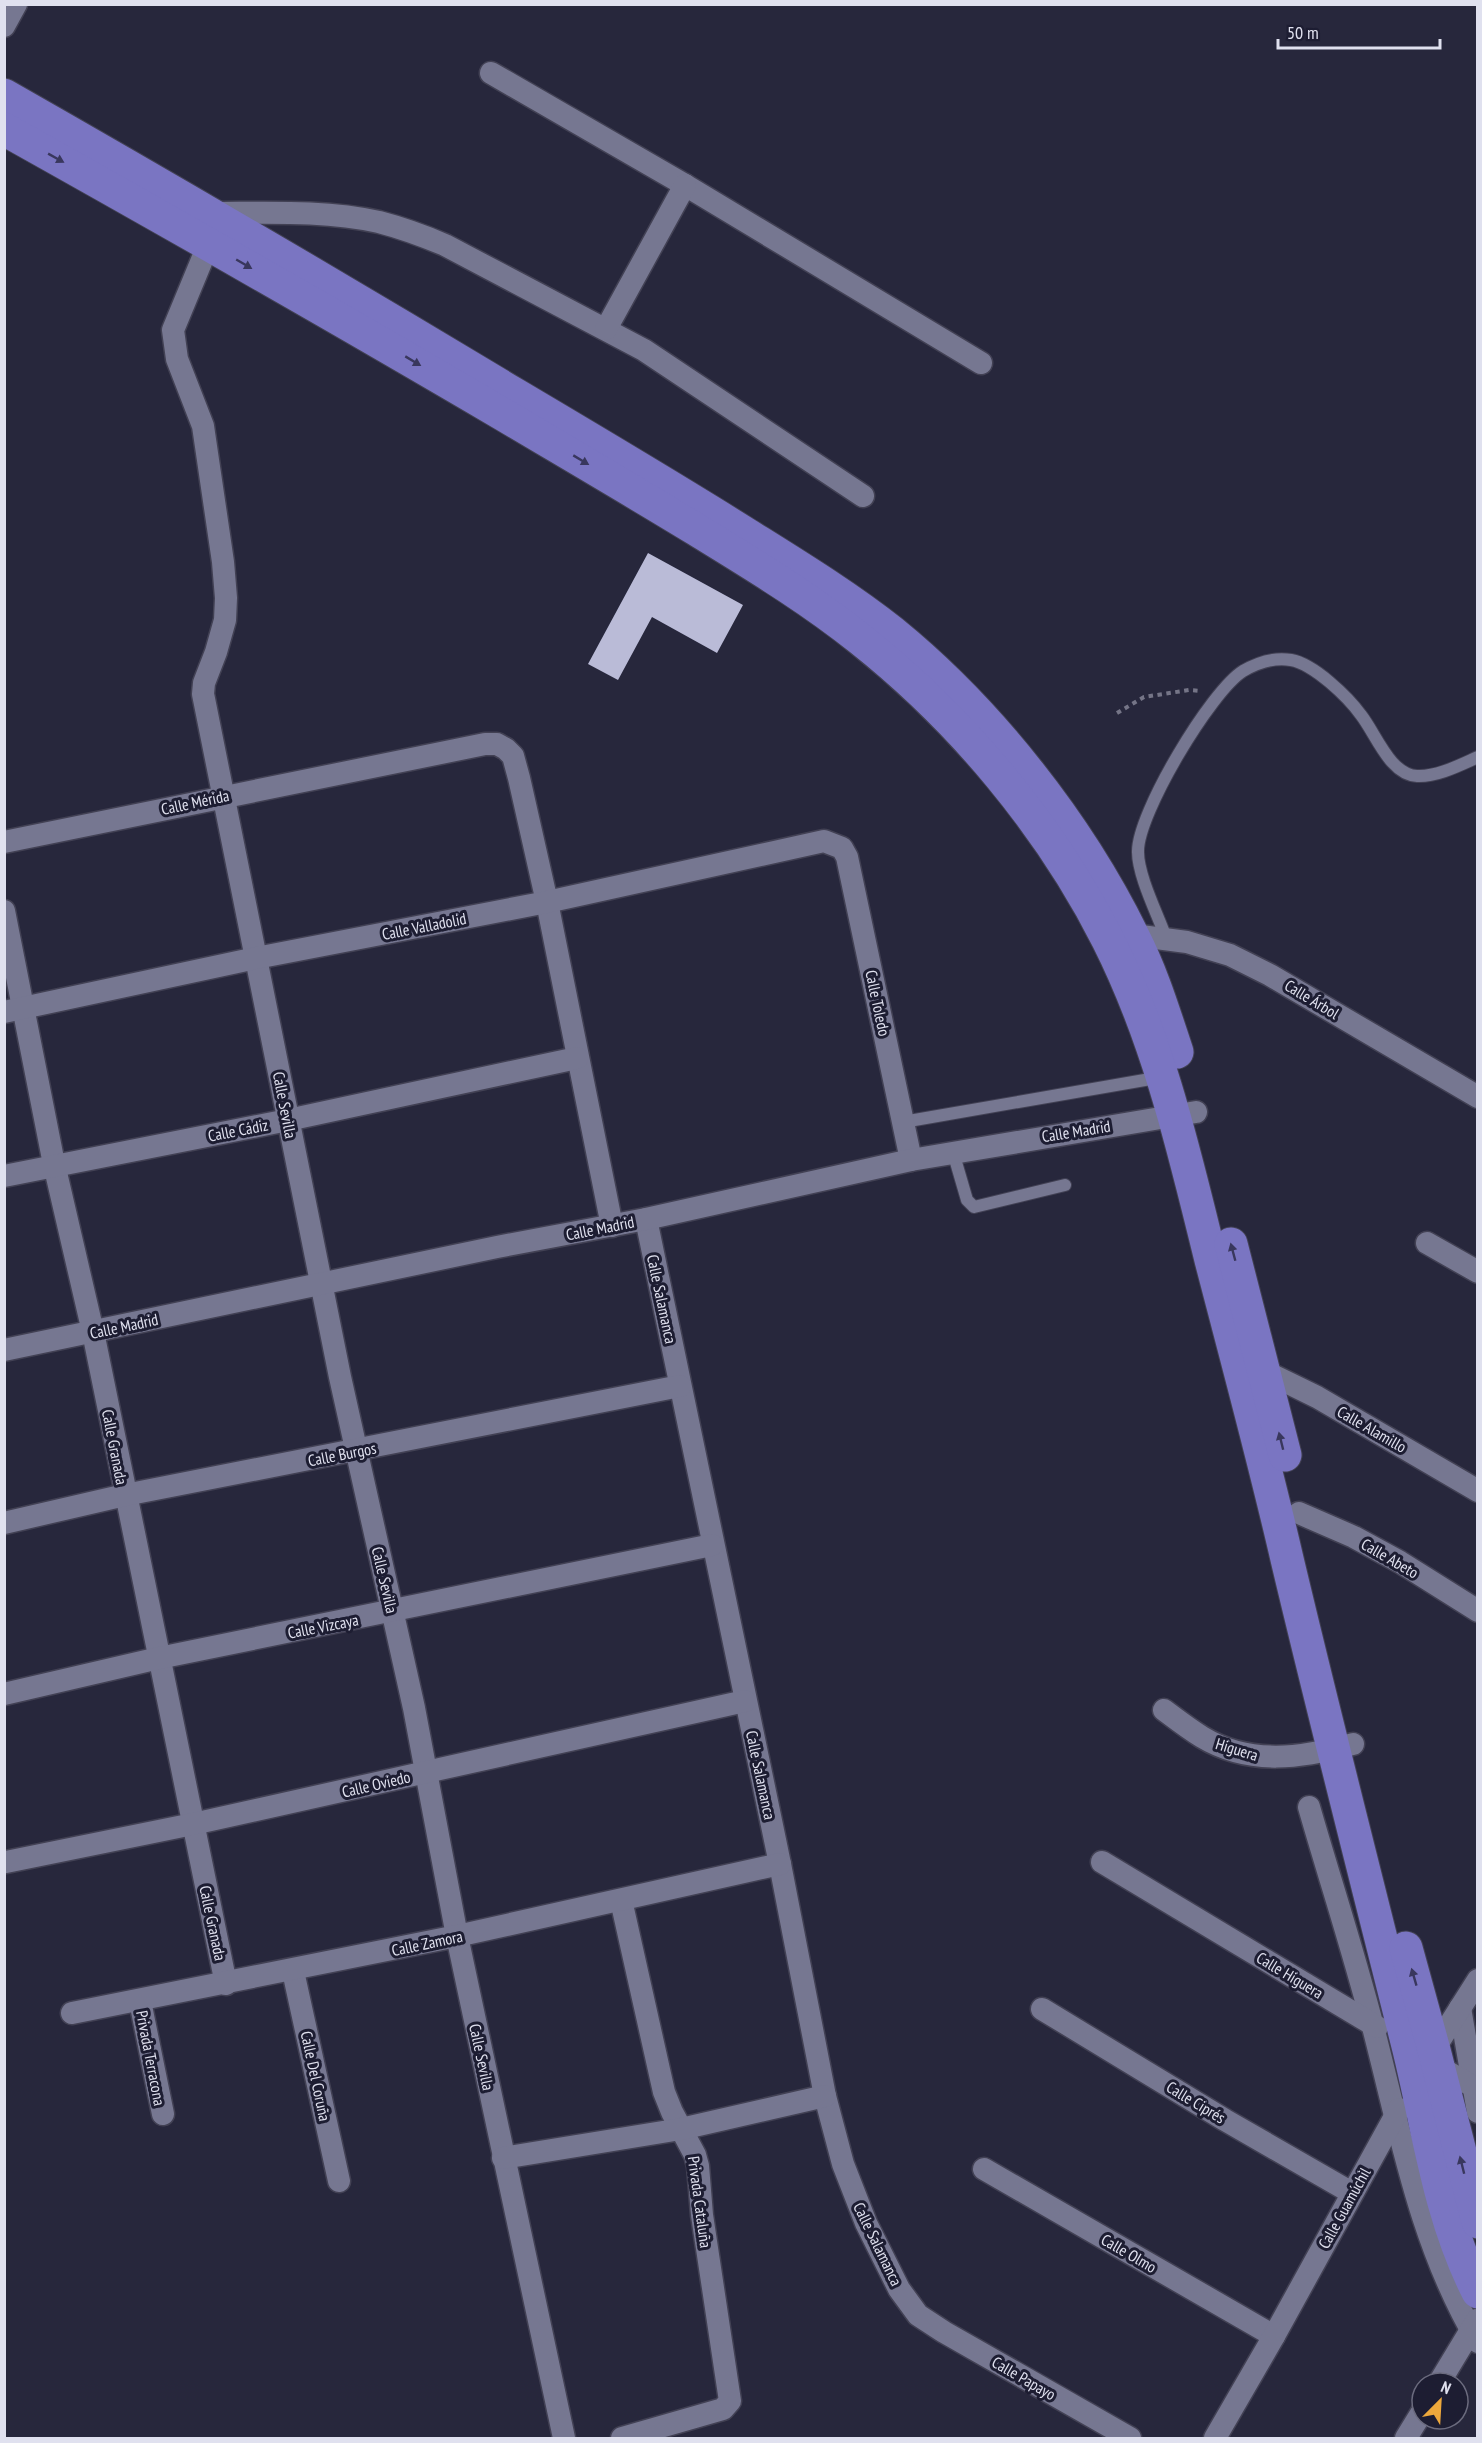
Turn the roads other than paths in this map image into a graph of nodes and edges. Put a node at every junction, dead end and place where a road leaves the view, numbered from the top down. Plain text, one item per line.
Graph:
1 (16, 4) edge
2 (4, 26) edge
3 (491, 73) dead end
4 (4, 95) edge
5 (4, 129) edge
6 (685, 185) junction
7 (209, 228) junction
8 (606, 329) junction
9 (981, 363) dead end
10 (863, 496) dead end
11 (1478, 757) edge
12 (224, 796) junction
13 (4, 842) edge
14 (842, 848) joint
15 (547, 902) junction
16 (4, 911) edge
17 (1133, 935) junction
18 (1166, 938) junction
19 (256, 958) junction
20 (14, 1009) edge
21 (578, 1058) junction
22 (1162, 1077) junction
23 (1478, 1097) edge
24 (1185, 1113) junction
25 (288, 1120) junction
26 (903, 1122) junction
27 (953, 1152) junction
28 (911, 1160) junction
29 (54, 1164) junction
30 (4, 1176) edge
31 (1065, 1185) dead end
32 (646, 1219) junction
33 (612, 1226) junction
34 (1427, 1243) dead end
35 (1478, 1272) edge
36 (322, 1283) junction
37 (93, 1332) junction
38 (4, 1350) edge
39 (1264, 1371) junction
40 (680, 1386) junction
41 (357, 1451) junction
42 (1478, 1491) edge
43 (125, 1495) junction
44 (1299, 1512) junction
45 (4, 1523) edge
46 (712, 1545) junction
47 (1478, 1611) edge
48 (392, 1612) junction
49 (159, 1658) junction
50 (4, 1694) edge
51 (745, 1701) junction
52 (1164, 1710) dead end
53 (1343, 1747) junction
54 (425, 1773) junction
55 (1309, 1807) dead end
56 (193, 1824) junction
57 (6, 1862) dead end
58 (1102, 1862) dead end
59 (780, 1864) junction
60 (621, 1900) junction
61 (457, 1936) junction
62 (293, 1971) junction
63 (1478, 1980) edge
64 (226, 1984) junction
65 (140, 2001) junction
66 (1460, 2008) junction
67 (1042, 2009) dead end
68 (72, 2013) dead end
69 (1372, 2024) junction
70 (1425, 2061) junction
71 (1475, 2088) edge
72 (825, 2097) junction
73 (1478, 2112) edge
74 (163, 2114) dead end
75 (1395, 2116) junction
76 (681, 2129) junction
77 (503, 2158) junction
78 (984, 2169) dead end
79 (339, 2181) dead end
80 (1352, 2193) junction
81 (1478, 2222) edge
82 (1478, 2292) edge
83 (918, 2315) joint
84 (1475, 2330) edge
85 (1274, 2336) junction
86 (1447, 2371) edge
87 (564, 2439) edge
88 (622, 2439) edge
89 (1130, 2439) edge
90 (1215, 2439) edge

1 - 2 street
3 - 6 street
4 - 7 main road
5 -> 7 main road
6 - 8 street
6 - 9 street
7 - 8 street
7 - 12 street, Calle Sevilla
7 - 17 main road
7 -> 22 main road
8 - 10 street
11 - 18 lane
12 - 13 street, Calle Mérida
12 - 15 street, Calle Mérida
12 - 19 street, Calle Sevilla
14 - 15 street, Calle Valladolid
14 - 26 street, Calle Toledo
15 - 19 street, Calle Valladolid
15 - 21 street
16 - 20 street, Calle Granada
17 - 18 street, Calle Árbol
17 - 24 main road
18 - 23 street, Calle Árbol
19 - 20 street, Calle Valladolid
19 - 25 street, Calle Sevilla
20 - 29 street, Calle Granada
21 - 25 street, Calle Cádiz
21 - 33 street
22 - 24 main road
22 - 26 lane
24 - 27 street, Calle Madrid
39 -> 24 main road
24 - 53 main road
25 - 29 street, Calle Cádiz
25 - 36 street, Calle Sevilla
26 - 28 street, Calle Toledo
27 - 28 street, Calle Madrid
27 - 31 lane
28 - 32 street, Calle Madrid
29 - 30 street, Calle Cádiz
29 - 37 street, Calle Granada
32 - 33 street, Calle Madrid
32 - 40 street, Calle Salamanca
33 - 36 street, Calle Madrid
34 - 35 street
36 - 37 street, Calle Madrid
36 - 41 street, Calle Sevilla
37 - 38 street, Calle Madrid
37 - 43 street, Calle Granada
39 - 42 street, Calle Alamillo
44 -> 39 main road
40 - 41 street, Calle Burgos
40 - 46 street, Calle Salamanca
41 - 43 street, Calle Burgos
41 - 48 street, Calle Sevilla
43 - 45 street, Calle Burgos
43 - 49 street, Calle Granada
44 - 47 street, Calle Abeto
44 - 53 main road
46 - 48 street, Calle Vizcaya
46 - 51 street, Calle Salamanca
48 - 49 street, Calle Vizcaya
48 - 54 street, Calle Sevilla
49 - 50 street, Calle Vizcaya
49 - 56 street, Calle Granada
51 - 54 street, Calle Oviedo
51 - 59 street, Calle Salamanca
52 - 53 street, Higuera
53 - 70 main road
54 - 56 street, Calle Oviedo
54 - 61 street, Calle Sevilla
55 - 69 street
56 - 57 street, Calle Oviedo
56 - 64 street, Calle Granada
58 - 69 street, Calle Higuera
59 - 60 street, Calle Zamora
59 - 72 street, Calle Salamanca
60 - 61 street, Calle Zamora
60 - 76 street, Privada Cataluña
61 - 62 street, Calle Zamora
61 - 77 street, Calle Sevilla
62 - 64 street, Calle Zamora
62 - 79 street, Calle Del Coruña
63 - 66 street, Calle Guamúchil
64 - 65 street, Calle Zamora
65 - 68 street, Calle Zamora
65 - 74 street, Privada Terracona
66 - 70 street, Calle Guamúchil
66 - 71 street
67 - 80 street, Calle Ciprés
69 - 70 street, Calle Higuera
69 - 75 street
70 - 71 street, Calle Higuera
70 - 75 street, Calle Guamúchil
81 -> 70 main road
70 - 82 main road
71 - 73 street
72 - 76 street
72 - 83 street, Calle Salamanca
75 - 80 street, Calle Guamúchil
75 - 84 street
76 - 77 street
76 - 88 street, Privada Cataluña
77 - 87 street, Calle Sevilla
78 - 85 street, Calle Olmo
80 - 85 street, Calle Guamúchil
83 - 89 street, Calle Papayo
84 - 86 street
85 - 90 street, Calle Guamúchil

